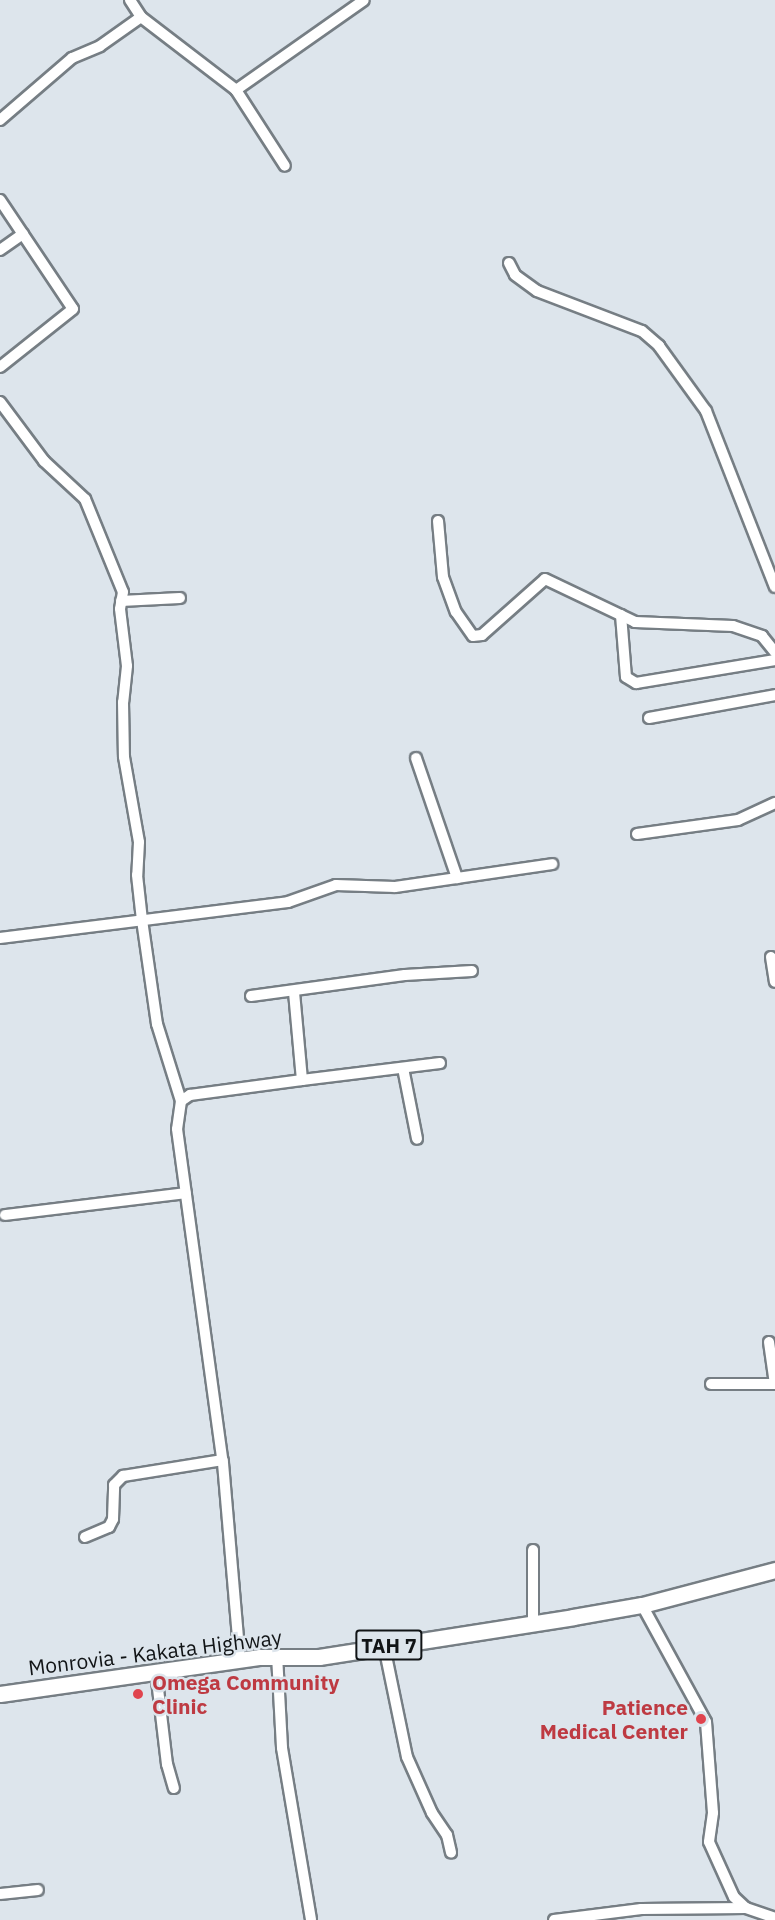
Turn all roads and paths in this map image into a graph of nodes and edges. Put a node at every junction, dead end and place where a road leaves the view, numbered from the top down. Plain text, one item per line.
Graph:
1 (130, 0) edge
2 (364, 0) edge
3 (141, 17) junction
4 (237, 90) junction
5 (0, 120) edge
6 (285, 166) dead end
7 (0, 200) edge
8 (23, 234) junction
9 (0, 250) edge
10 (509, 263) dead end
11 (0, 367) edge
12 (0, 402) edge
13 (438, 520) dead end
14 (775, 587) edge
15 (180, 598) dead end
16 (121, 601) junction
17 (621, 615) junction
18 (775, 652) edge
19 (775, 660) edge
20 (775, 695) edge
21 (649, 718) dead end
22 (416, 758) dead end
23 (775, 803) edge
24 (637, 834) dead end
25 (552, 864) dead end
26 (457, 878) junction
27 (142, 920) junction
28 (0, 938) edge
29 (771, 957) dead end
30 (472, 971) dead end
31 (775, 982) edge
32 (294, 992) junction
33 (251, 996) dead end
34 (440, 1063) dead end
35 (403, 1068) junction
36 (302, 1080) junction
37 (181, 1101) junction
38 (417, 1139) dead end
39 (186, 1193) junction
40 (5, 1215) dead end
41 (769, 1342) dead end
42 (711, 1384) dead end
43 (775, 1384) edge
44 (223, 1460) junction
45 (85, 1538) dead end
46 (533, 1550) dead end
47 (775, 1570) edge
48 (642, 1605) junction
49 (533, 1623) junction
50 (384, 1646) junction
51 (277, 1655) junction
52 (240, 1660) junction
53 (156, 1672) junction
54 (0, 1694) edge
55 (174, 1788) dead end
56 (451, 1853) dead end
57 (38, 1890) dead end
58 (0, 1894) edge
59 (746, 1908) junction
60 (775, 1918) edge
61 (311, 1920) edge
62 (554, 1920) edge

1 - 3 street
2 - 4 street
3 - 4 street
3 - 5 street
4 - 6 street
7 - 8 street
8 - 9 street
8 - 11 street
10 - 14 street
12 - 16 street
13 - 17 street
15 - 16 street
16 - 27 street
17 - 18 street
17 - 19 street
20 - 21 street
22 - 26 street
23 - 24 street
25 - 26 street
26 - 27 street
27 - 28 street
27 - 37 street
29 - 31 street
30 - 32 street
32 - 33 street
32 - 36 street
34 - 35 street
35 - 36 street
35 - 38 street
36 - 37 street
37 - 39 street
39 - 40 street
39 - 44 street
41 - 43 street
42 - 43 street
44 - 45 street
44 - 52 street
46 - 49 street
47 - 48 highway, Monrovia - Kakata Highway / TAH 7
48 - 49 highway, Monrovia - Kakata Highway / TAH 7
48 - 59 street
49 - 50 highway, Monrovia - Kakata Highway / TAH 7
50 - 51 highway, Monrovia - Kakata Highway / TAH 7
50 - 56 street
51 - 52 highway, Monrovia - Kakata Highway / TAH 7
51 - 61 street
52 - 53 highway, Monrovia - Kakata Highway / TAH 7
53 - 54 highway, Monrovia - Kakata Highway / TAH 7
53 - 55 street
57 - 58 street
59 - 60 street
59 - 62 street

